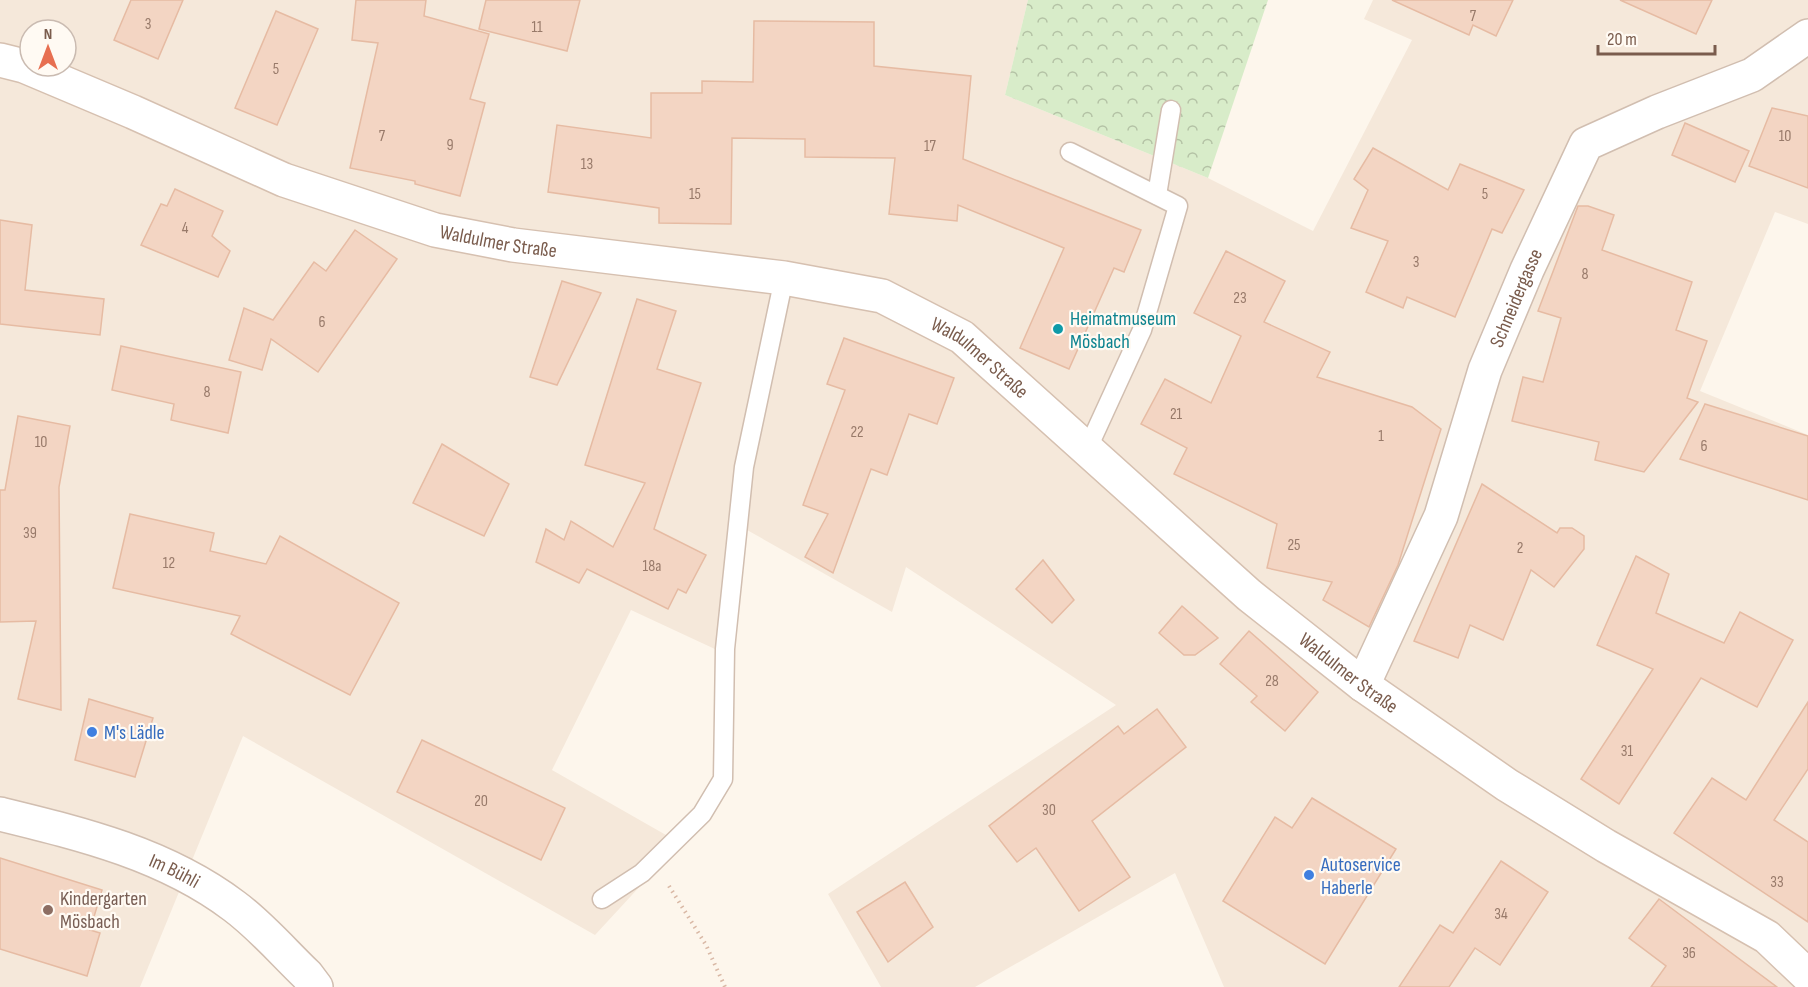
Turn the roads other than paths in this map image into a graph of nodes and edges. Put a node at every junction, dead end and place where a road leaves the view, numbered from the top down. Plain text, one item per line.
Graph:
1 (1808, 36) edge
2 (0, 60) edge
3 (1171, 110) dead end
4 (1070, 152) dead end
5 (1157, 195) junction
6 (784, 278) junction
7 (1087, 450) junction
8 (1363, 685) junction
9 (0, 814) edge
10 (602, 899) dead end
11 (1808, 976) edge
12 (316, 987) edge

1 - 8 street, Schneidergasse
2 - 6 street, Waldulmer Straße
3 - 5 lane
4 - 5 lane
5 - 7 lane
6 - 7 street, Waldulmer Straße
6 - 10 lane
7 - 8 street, Waldulmer Straße
8 - 11 street, Waldulmer Straße
9 - 12 street, Im Bühli

